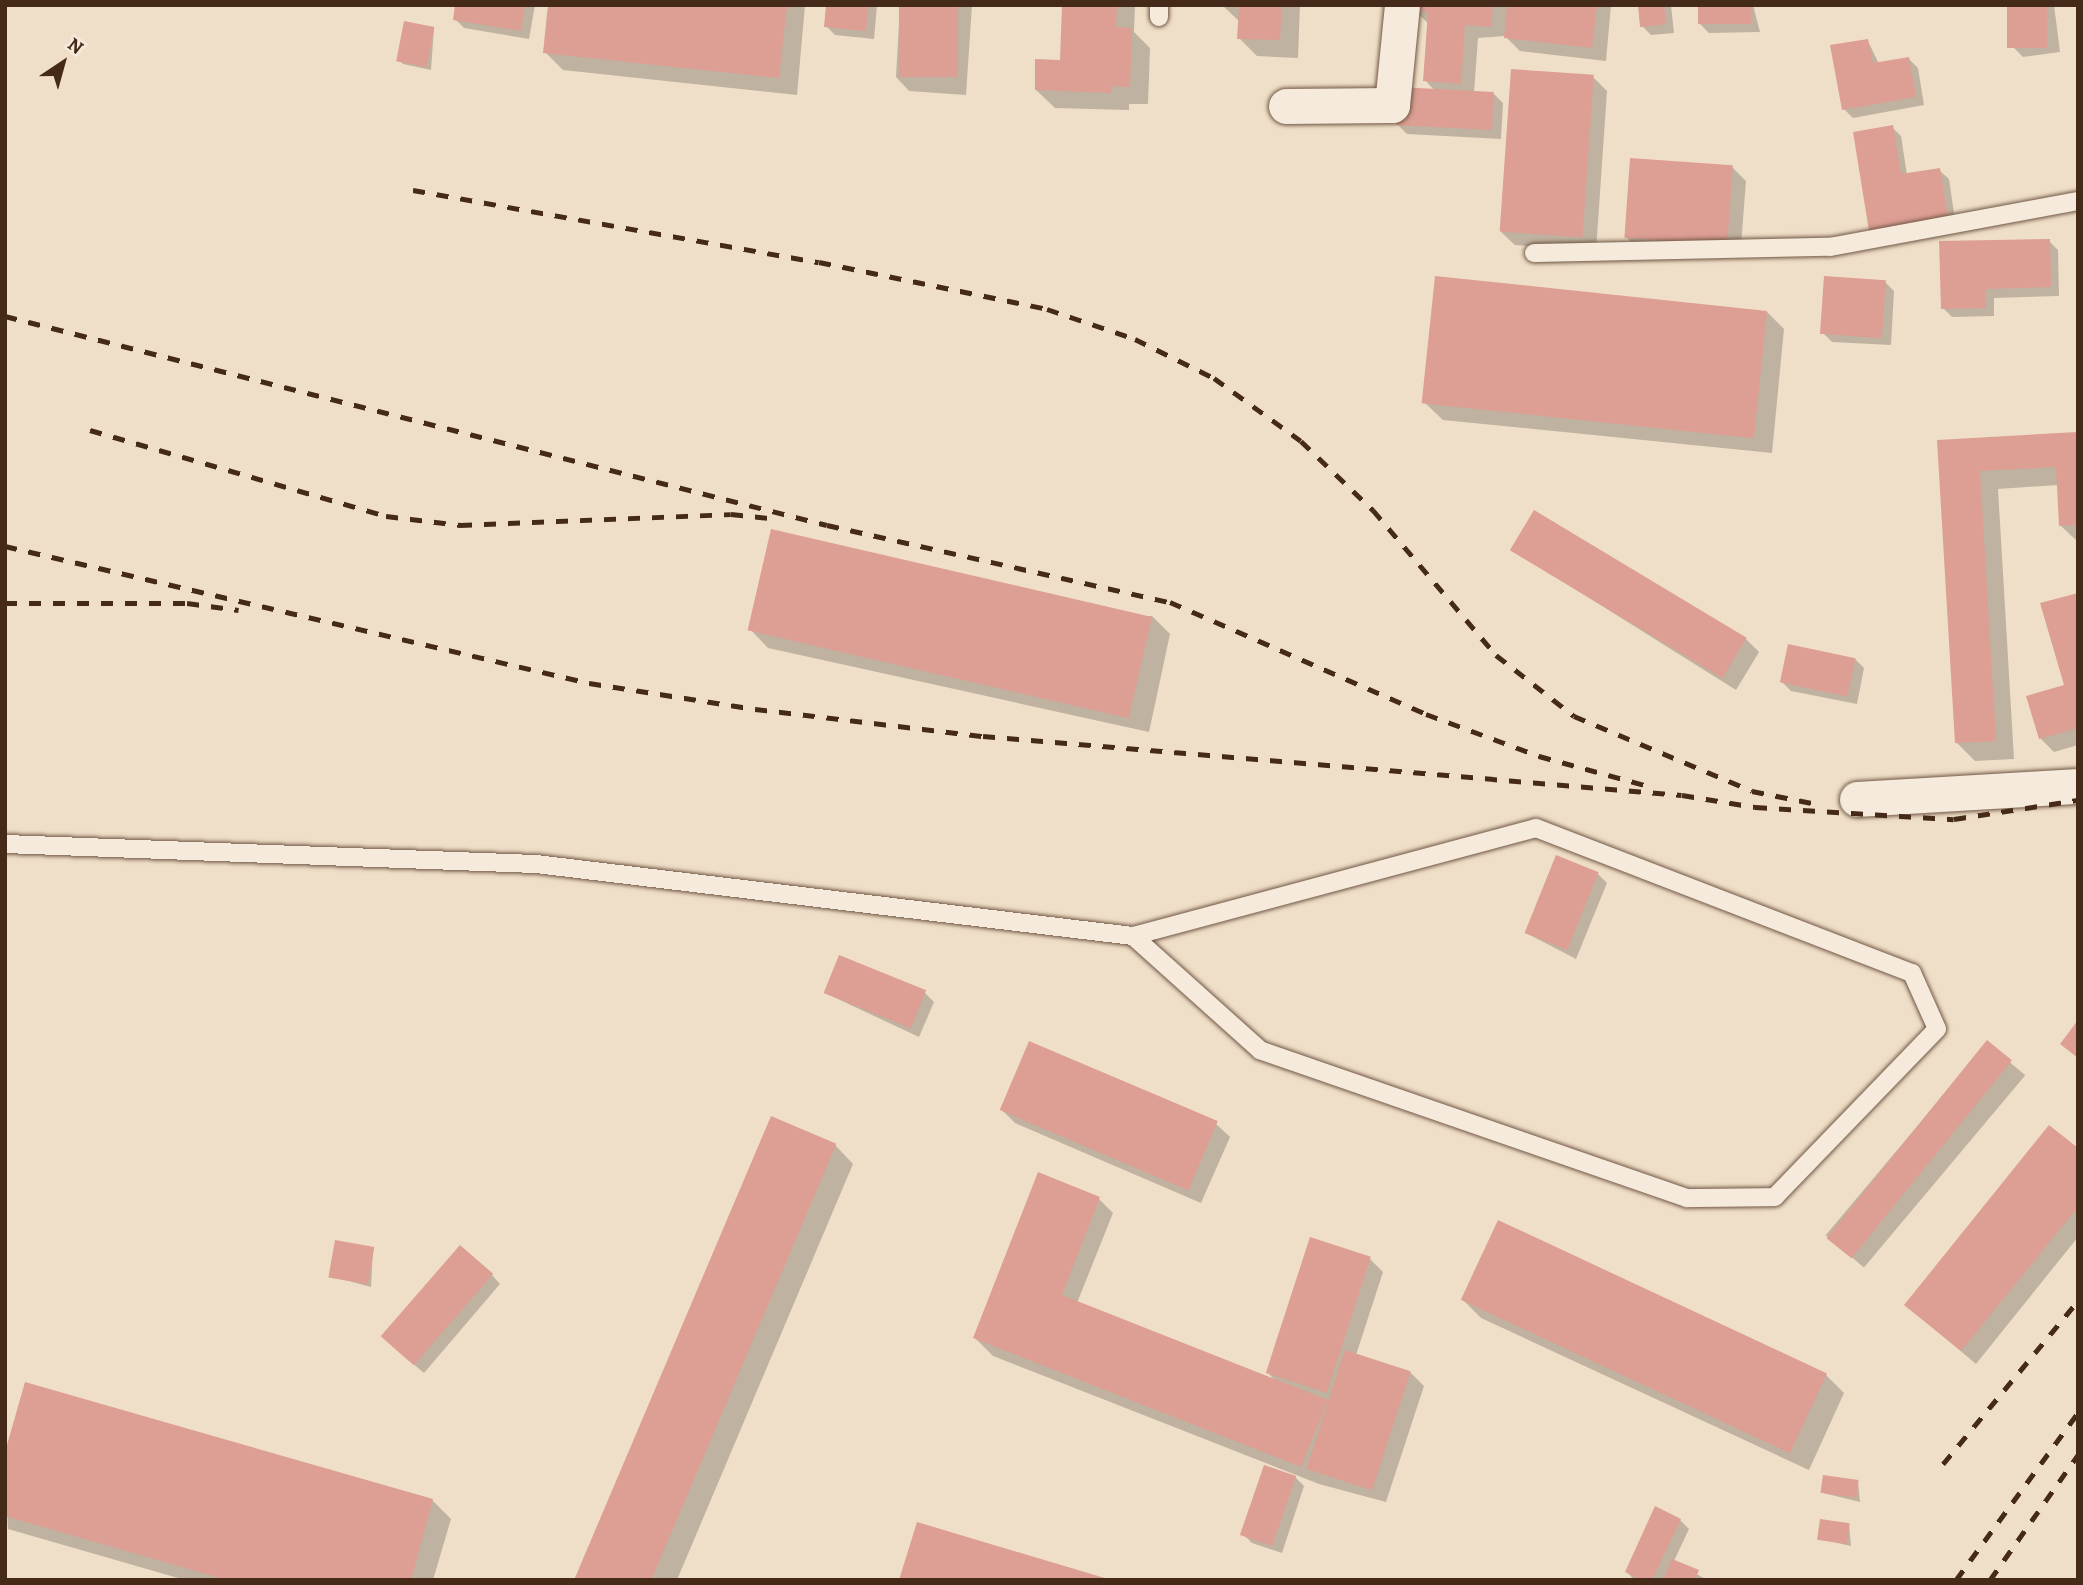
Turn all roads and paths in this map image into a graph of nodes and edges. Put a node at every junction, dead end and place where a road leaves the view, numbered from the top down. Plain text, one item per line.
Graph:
1 (1402, 5) edge
2 (1286, 106) dead end
3 (2078, 201) edge
4 (1534, 253) dead end
5 (2078, 786) edge
6 (1857, 799) dead end
7 (5, 844) edge
8 (1133, 936) junction

1 - 2 street
3 - 4 lane
5 - 6 street
7 - 8 lane
8 - 8 lane

